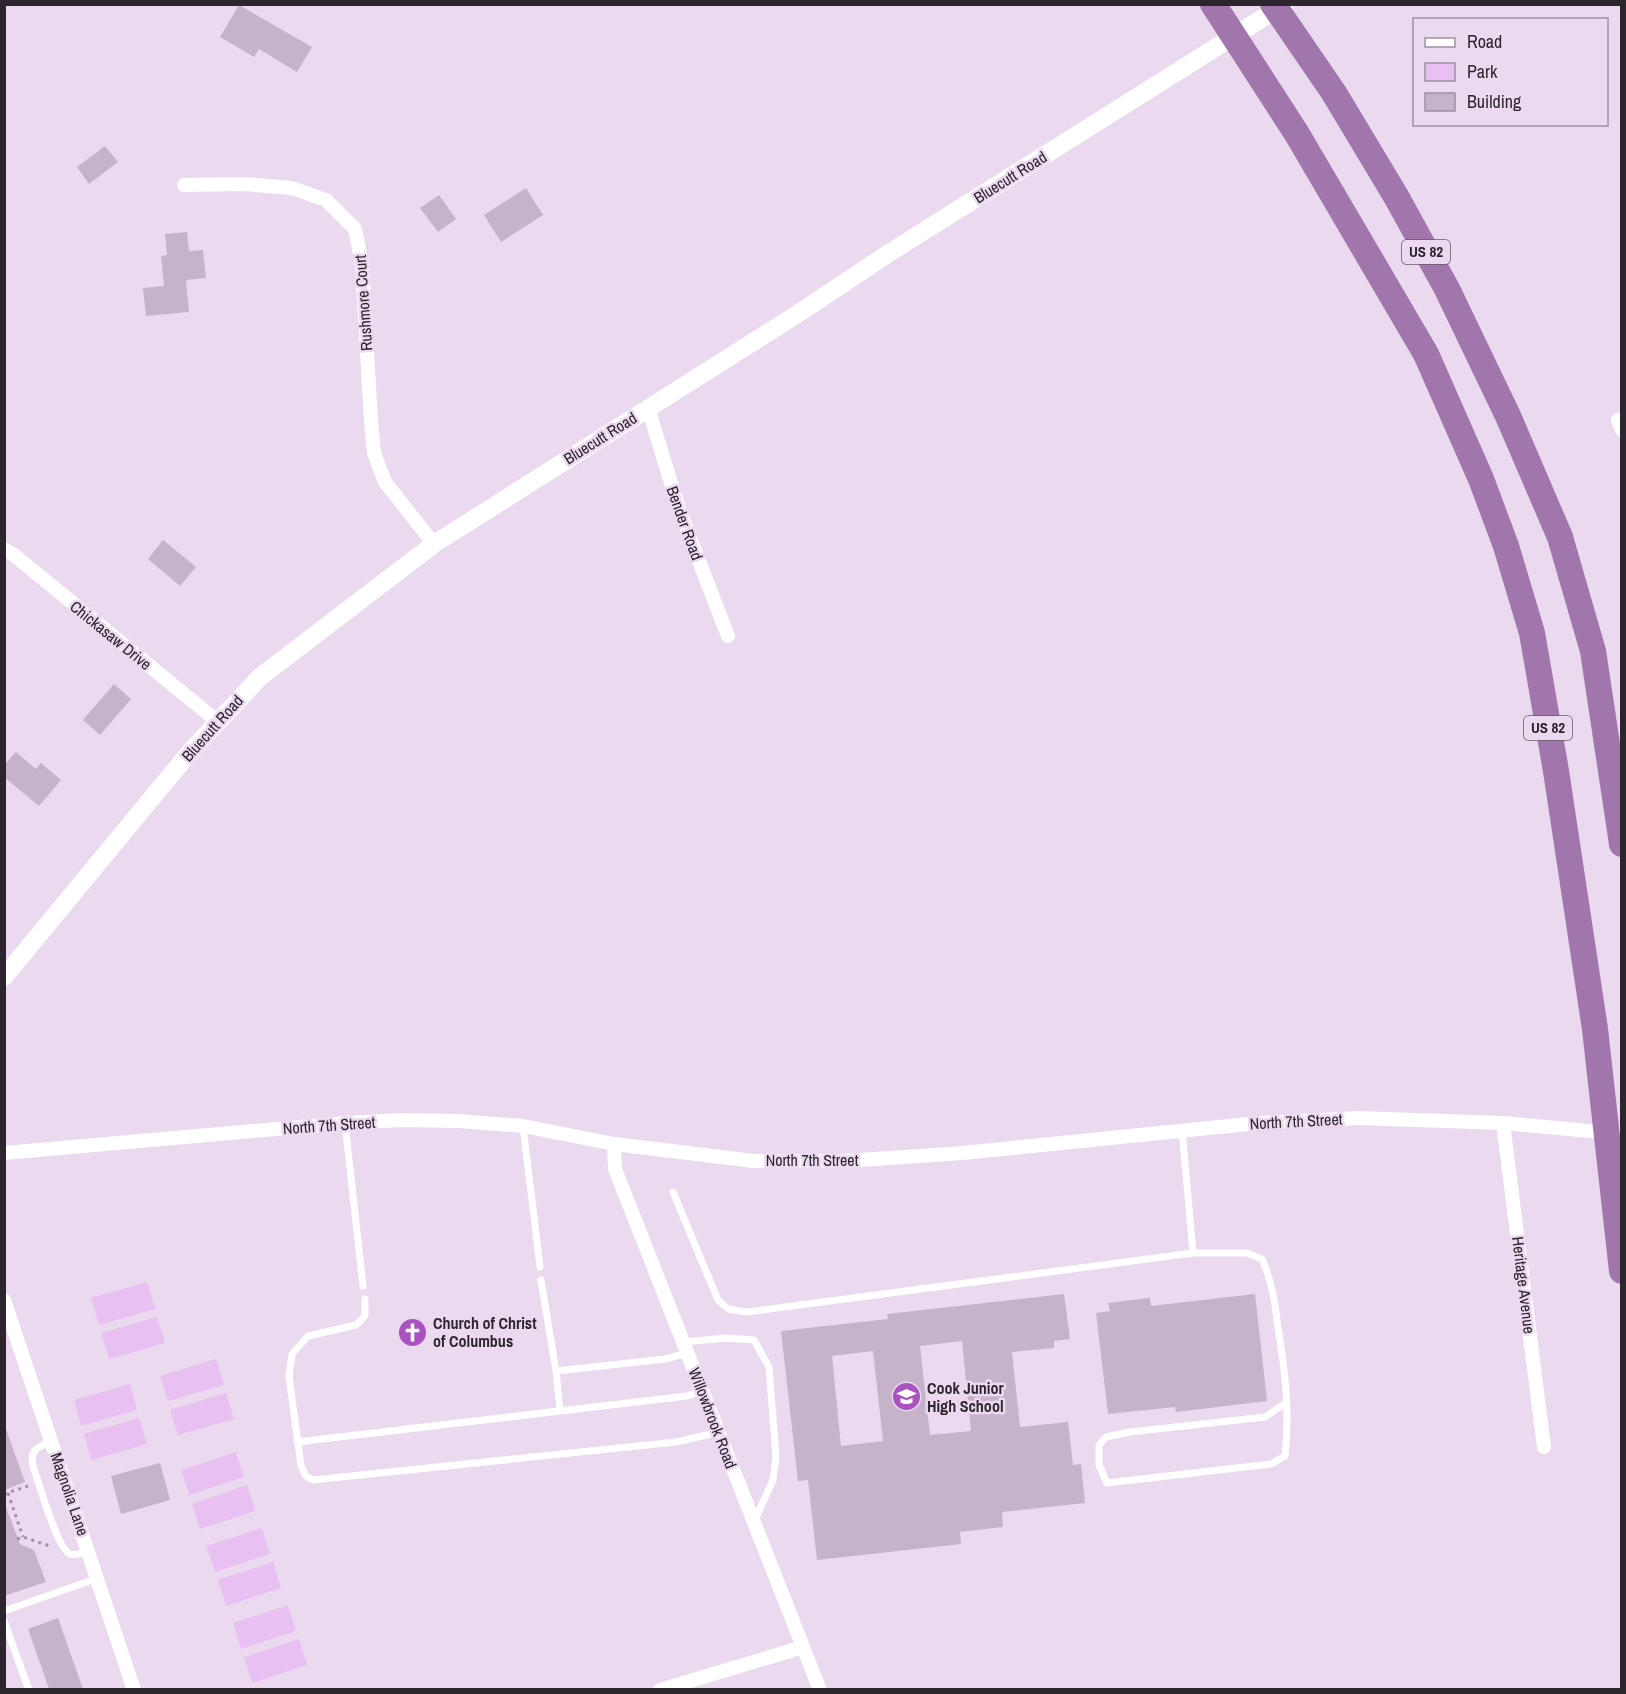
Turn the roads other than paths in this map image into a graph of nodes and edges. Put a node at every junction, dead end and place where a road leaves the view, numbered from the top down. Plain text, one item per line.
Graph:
1 (1213, 4) edge
2 (1273, 4) edge
3 (1285, 4) edge
4 (184, 184) dead end
5 (648, 408) junction
6 (434, 544) junction
7 (4, 549) edge
8 (728, 636) dead end
9 (217, 721) junction
10 (1622, 844) edge
11 (4, 977) edge
12 (345, 1123) junction
13 (1503, 1123) junction
14 (523, 1126) junction
15 (1182, 1130) junction
16 (1622, 1134) edge
17 (614, 1144) junction
18 (4, 1153) edge
19 (673, 1192) dead end
20 (1193, 1252) junction
21 (540, 1267) dead end
22 (1622, 1271) edge
23 (541, 1280) dead end
24 (363, 1286) dead end
25 (366, 1299) dead end
26 (4, 1300) edge
27 (686, 1347) junction
28 (556, 1371) junction
29 (703, 1391) junction
30 (1287, 1402) junction
31 (560, 1411) junction
32 (719, 1432) junction
33 (52, 1441) junction
34 (297, 1442) junction
35 (1544, 1447) dead end
36 (754, 1523) junction
37 (89, 1551) junction
38 (98, 1578) junction
39 (4, 1611) edge
40 (4, 1621) edge
41 (803, 1647) junction
42 (28, 1689) edge
43 (134, 1689) edge
44 (660, 1689) edge
45 (820, 1689) edge

1 - 22 highway, US 82
2 - 10 highway, US 82
3 - 5 street, Bluecutt Road
4 - 6 street, Rushmore Court
5 - 6 street, Bluecutt Road
5 - 8 street, Bender Road
6 - 9 street, Bluecutt Road
7 - 9 street, Chickasaw Drive
9 - 11 street, Bluecutt Road
12 - 14 street, North 7th Street
12 - 18 street, North 7th Street
12 - 24 lane
13 - 15 street, North 7th Street
13 - 16 street, North 7th Street
13 - 35 street, Heritage Avenue
14 - 17 street, North 7th Street
14 - 21 lane
15 - 17 street, North 7th Street
15 - 20 lane
17 - 27 street, Willowbrook Road
19 - 20 lane
20 - 30 lane
23 - 28 lane
25 - 34 lane
26 - 33 street, Magnolia Lane
27 - 28 lane
27 - 29 street, Willowbrook Road
27 - 36 lane
28 - 31 lane
29 - 31 lane
29 - 32 street, Willowbrook Road
30 - 30 lane
31 - 34 lane
32 - 34 lane
32 - 36 street, Willowbrook Road
33 - 37 street, Magnolia Lane
33 - 37 lane
36 - 41 street, Willowbrook Road
37 - 38 street, Magnolia Lane
38 - 39 lane
38 - 43 street, Magnolia Lane
40 - 42 lane
41 - 44 street
41 - 45 street, Willowbrook Road

